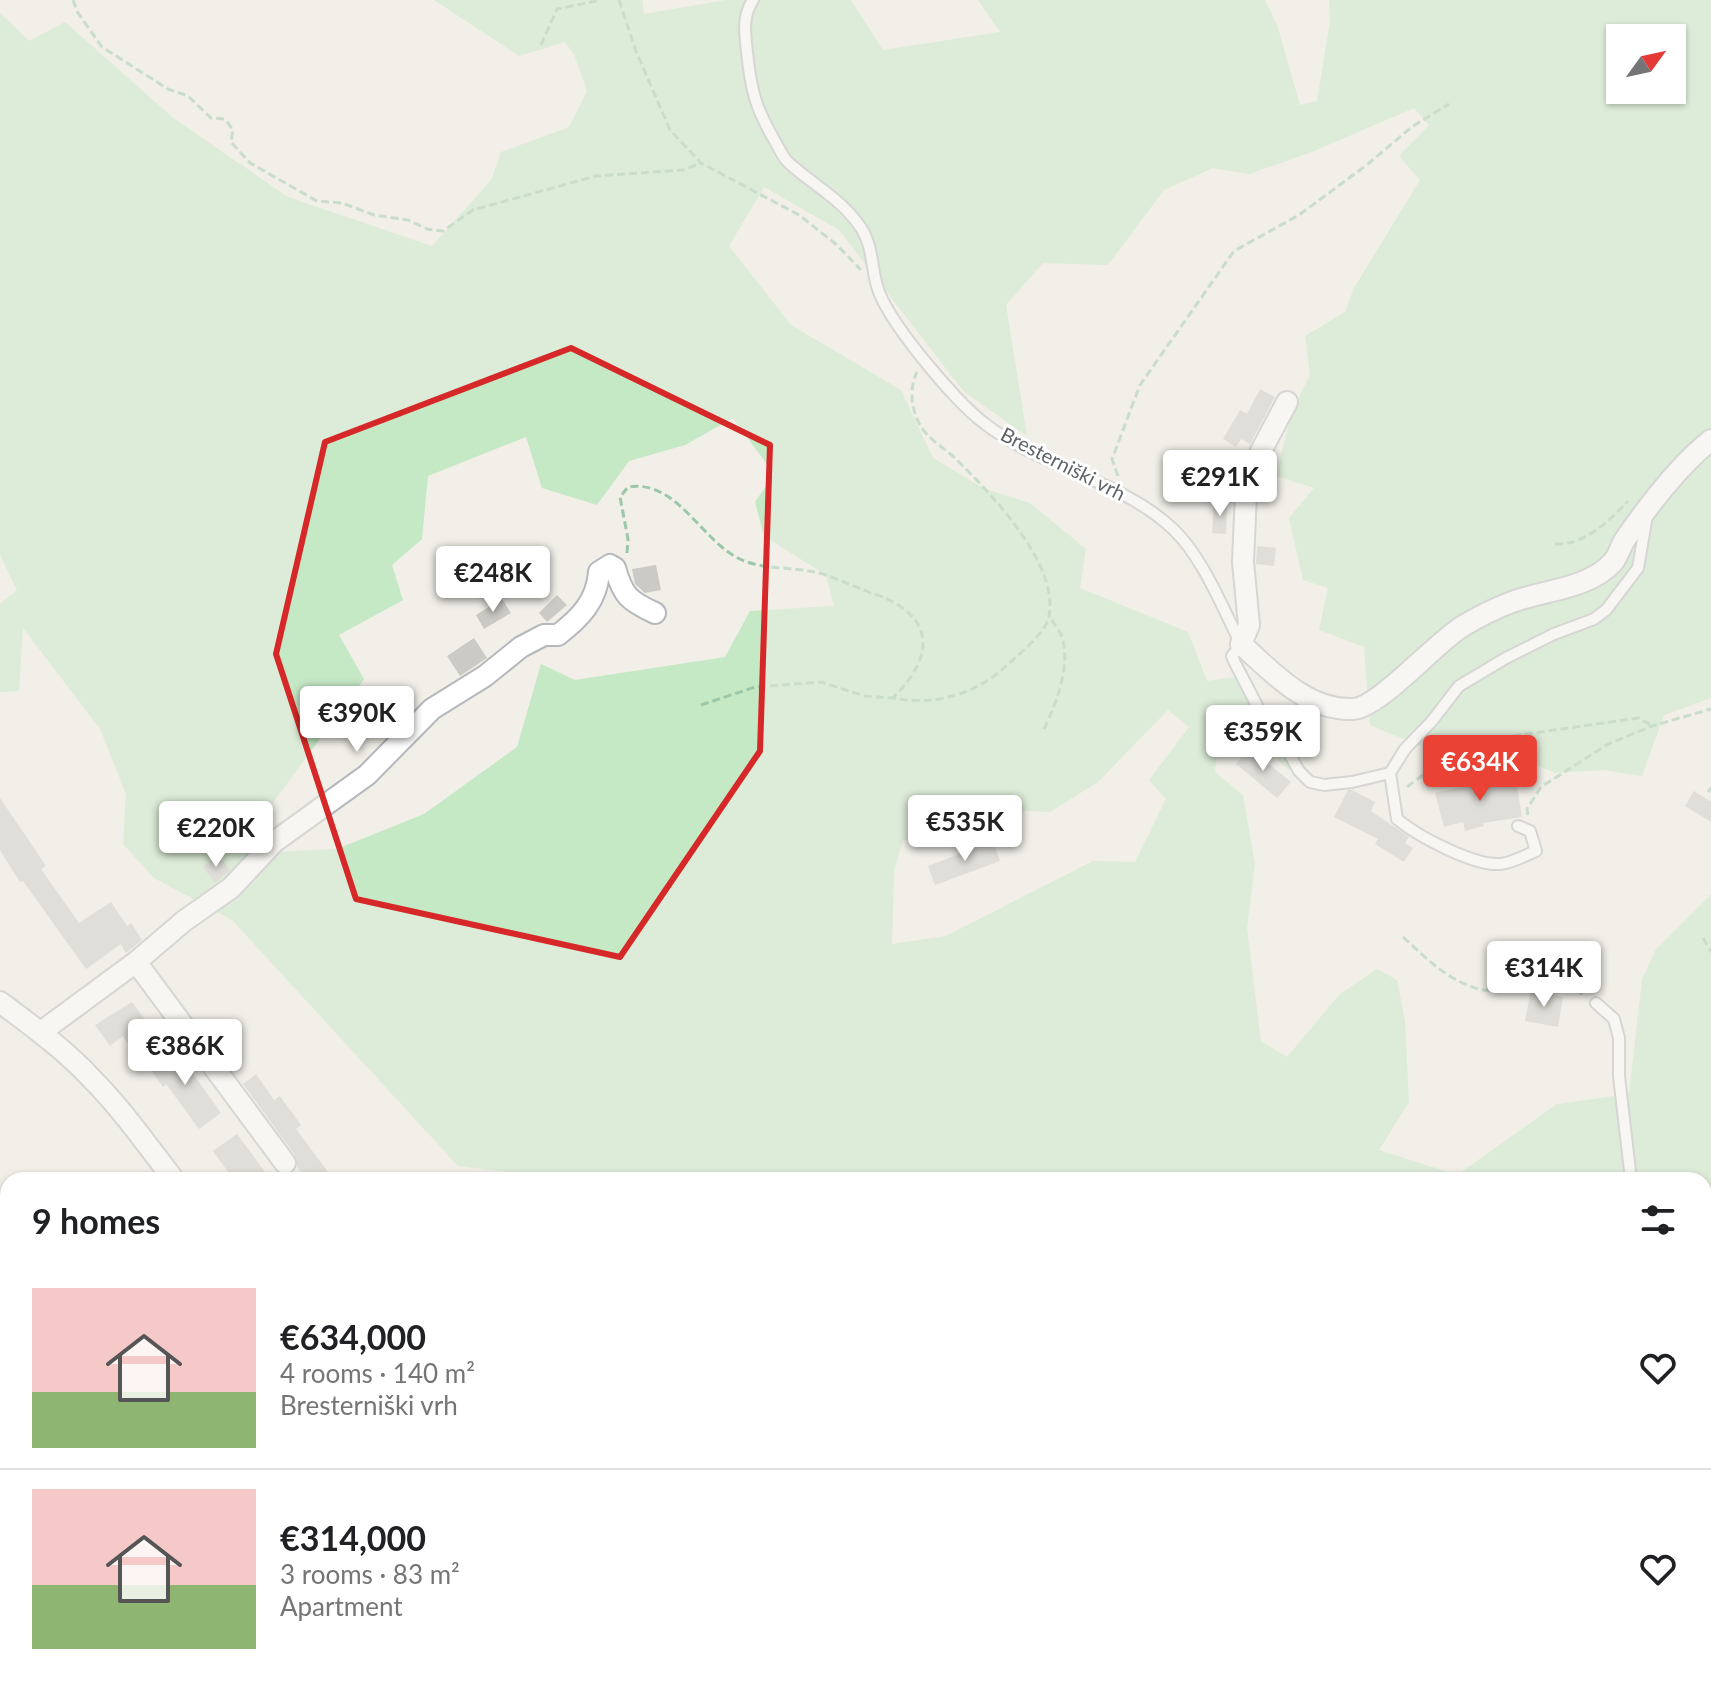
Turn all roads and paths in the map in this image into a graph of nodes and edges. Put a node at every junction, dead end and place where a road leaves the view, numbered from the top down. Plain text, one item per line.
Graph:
1 (73, 0) edge
2 (601, 0) edge
3 (619, 0) edge
4 (753, 0) edge
5 (541, 45) dead end
6 (1449, 104) dead end
7 (701, 163) junction
8 (877, 288) junction
9 (923, 358) junction
10 (1287, 402) dead end
11 (1711, 440) edge
12 (1129, 497) junction
13 (1643, 500) junction
14 (1555, 544) dead end
15 (615, 568) junction
16 (655, 613) dead end
17 (1050, 617) junction
18 (1241, 644) junction
19 (893, 698) junction
20 (701, 705) dead end
21 (1711, 709) edge
22 (1652, 726) junction
23 (1044, 729) dead end
24 (1390, 773) junction
25 (1394, 796) junction
26 (1518, 826) dead end
27 (1530, 831) junction
28 (1403, 937) dead end
29 (1703, 938) dead end
30 (1711, 952) edge
31 (136, 962) junction
32 (0, 1002) edge
33 (1596, 1003) joint
34 (41, 1032) junction
35 (285, 1163) dead end
36 (168, 1172) edge
37 (1630, 1172) edge

1 - 7 path
2 - 5 path
3 - 7 path
4 - 8 lane, Bresterniški vrh
6 - 12 path
7 - 8 path
8 - 9 lane, Bresterniški vrh
9 - 12 lane, Bresterniški vrh
9 - 17 path
10 - 18 street, Bresterniški vrh
11 - 13 street, Bresterniški vrh
12 - 18 lane, Bresterniški vrh
13 - 14 path
13 - 18 street, Bresterniški vrh
13 - 24 lane, Bresterniški vrh
15 - 16 street
15 - 19 path
15 - 31 street
17 - 19 path
17 - 23 path
18 - 24 lane, Bresterniški vrh
19 - 20 path
21 - 22 path
22 - 25 path
22 - 27 path
24 - 25 lane
25 - 27 lane
26 - 27 lane
28 - 33 path
29 - 30 path
31 - 34 street
31 - 35 street
32 - 34 street
33 - 37 lane
34 - 36 street

